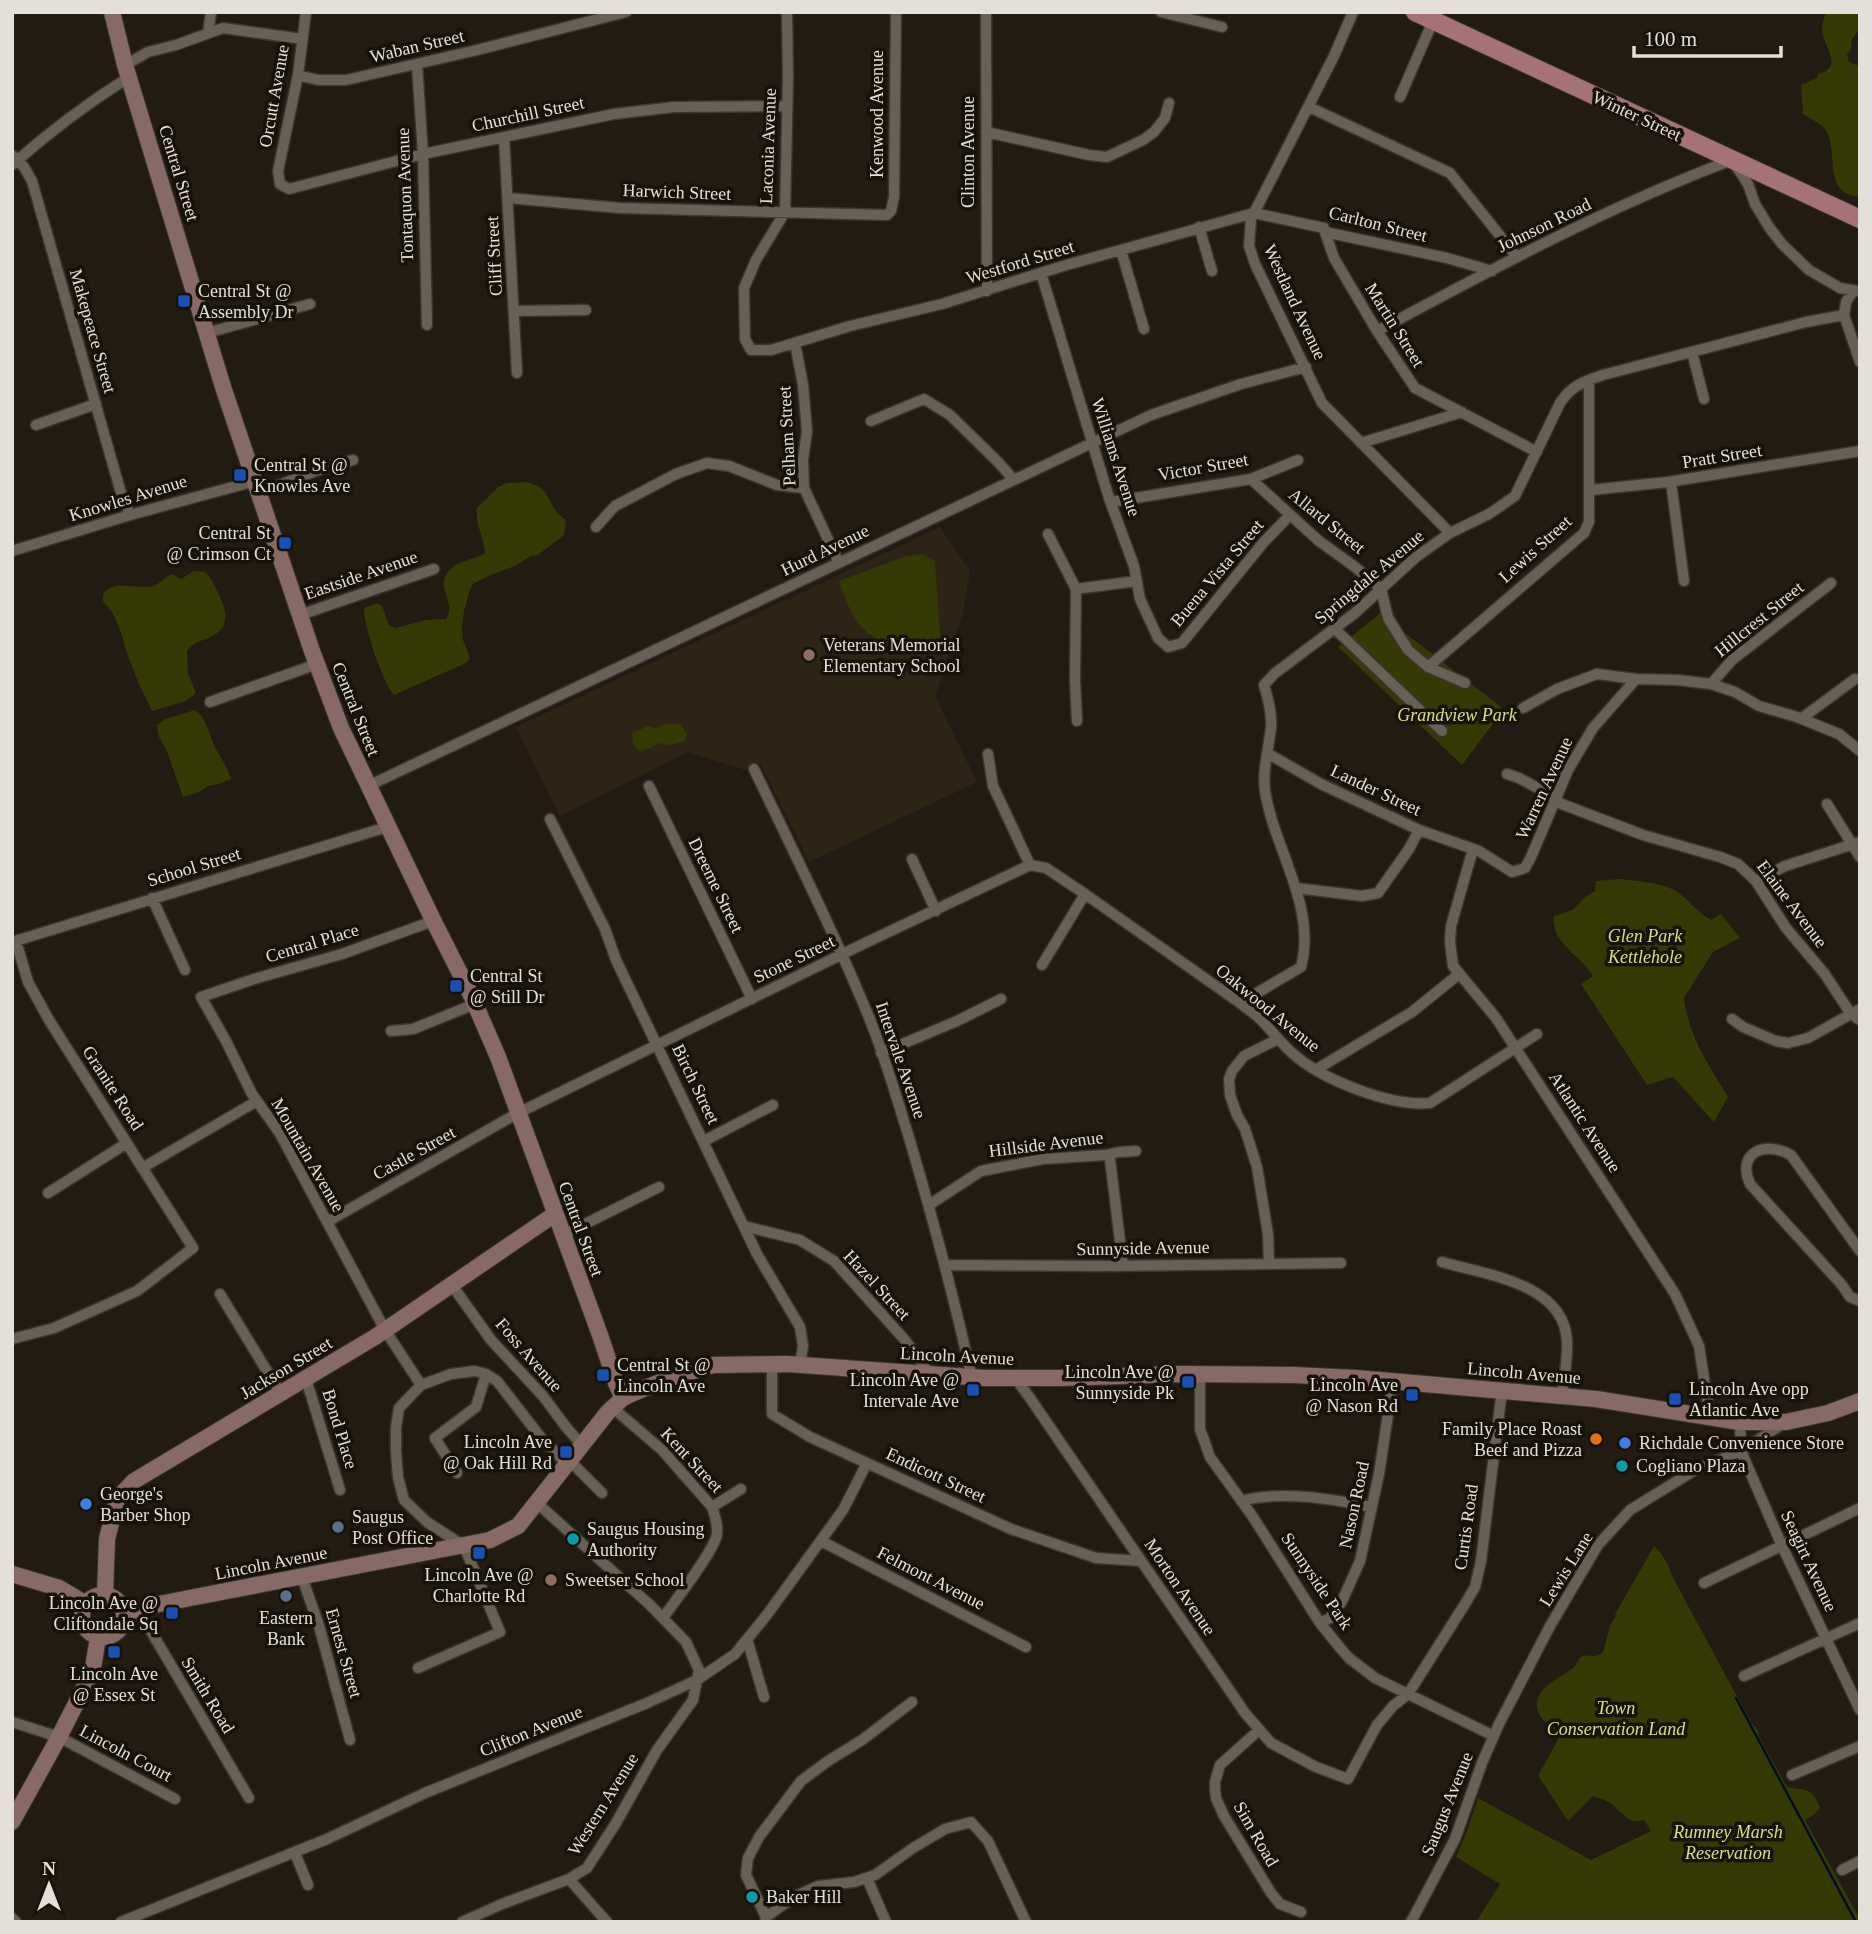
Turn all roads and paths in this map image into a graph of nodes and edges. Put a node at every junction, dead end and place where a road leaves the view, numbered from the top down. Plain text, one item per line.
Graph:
1 (112, 12) edge
2 (211, 12) edge
3 (306, 12) edge
4 (624, 12) edge
5 (787, 12) edge
6 (896, 12) edge
7 (986, 12) edge
8 (1161, 12) edge
9 (1353, 12) edge
10 (1415, 12) edge
11 (1433, 21) junction
12 (1222, 27) dead end
13 (208, 33) junction
14 (302, 39) junction
15 (417, 65) junction
16 (127, 71) junction
17 (298, 75) junction
18 (1400, 97) dead end
19 (1169, 103) dead end
20 (786, 106) junction
21 (1309, 107) junction
22 (986, 132) junction
23 (505, 137) junction
24 (423, 154) junction
25 (14, 160) edge
26 (1732, 160) junction
27 (282, 186) joint
28 (508, 198) junction
29 (785, 212) junction
30 (1254, 213) junction
31 (887, 215) joint
32 (1860, 219) edge
33 (1199, 227) junction
34 (1325, 232) junction
35 (1121, 250) junction
36 (1517, 257) junction
37 (1212, 271) dead end
38 (1492, 271) junction
39 (1041, 273) junction
40 (987, 291) junction
41 (1856, 291) edge
42 (310, 304) dead end
43 (586, 310) dead end
44 (515, 311) junction
45 (1844, 315) junction
46 (427, 325) dead end
47 (1144, 330) dead end
48 (1377, 331) junction
49 (207, 333) junction
50 (795, 343) junction
51 (1692, 352) junction
52 (1860, 362) edge
53 (1306, 367) junction
54 (517, 373) dead end
55 (1589, 380) junction
56 (1704, 399) dead end
57 (96, 404) junction
58 (1462, 412) junction
59 (871, 421) dead end
60 (36, 425) dead end
61 (1092, 442) junction
62 (1361, 443) junction
63 (1860, 451) edge
64 (1537, 452) junction
65 (354, 460) dead end
66 (1298, 460) dead end
67 (1013, 479) junction
68 (1251, 479) junction
69 (1671, 482) junction
70 (256, 486) junction
71 (804, 488) junction
72 (1590, 490) junction
73 (1111, 502) junction
74 (130, 515) junction
75 (1290, 515) junction
76 (596, 527) dead end
77 (1450, 533) junction
78 (1048, 534) dead end
79 (12, 551) edge
80 (839, 563) junction
81 (435, 569) dead end
82 (1137, 581) junction
83 (1684, 581) dead end
84 (1831, 583) dead end
85 (1076, 589) junction
86 (1381, 589) junction
87 (300, 615) junction
88 (1335, 629) junction
89 (1168, 647) joint
90 (317, 664) junction
91 (1428, 667) junction
92 (1636, 679) junction
93 (1855, 679) dead end
94 (1465, 683) dead end
95 (1711, 684) junction
96 (210, 702) dead end
97 (1523, 708) dead end
98 (1802, 719) junction
99 (1077, 721) dead end
100 (1442, 731) dead end
101 (1860, 751) edge
102 (1267, 753) junction
103 (988, 754) dead end
104 (754, 769) dead end
105 (1507, 774) dead end
106 (368, 786) junction
107 (649, 786) dead end
108 (1555, 799) junction
109 (1827, 804) dead end
110 (550, 819) dead end
111 (387, 827) junction
112 (1419, 830) junction
113 (1856, 843) edge
114 (1473, 849) junction
115 (1860, 856) edge
116 (912, 859) dead end
117 (1030, 865) junction
118 (1756, 881) junction
119 (1296, 888) junction
120 (1085, 894) junction
121 (152, 898) junction
122 (936, 911) junction
123 (433, 921) junction
124 (14, 941) edge
125 (841, 955) junction
126 (1042, 965) dead end
127 (185, 970) dead end
128 (1459, 974) junction
129 (201, 997) joint
130 (752, 999) junction
131 (1001, 999) dead end
132 (475, 1003) junction
133 (1240, 1003) junction
134 (1857, 1014) edge
135 (1732, 1019) dead end
136 (391, 1031) dead end
137 (1537, 1034) dead end
138 (1278, 1039) junction
139 (657, 1044) junction
140 (1515, 1046) junction
141 (881, 1053) junction
142 (1317, 1069) junction
143 (257, 1101) junction
144 (773, 1105) dead end
145 (518, 1113) junction
146 (704, 1141) junction
147 (127, 1143) junction
148 (1136, 1150) dead end
149 (1106, 1155) junction
150 (142, 1168) junction
151 (659, 1187) dead end
152 (48, 1193) dead end
153 (929, 1205) junction
154 (555, 1214) junction
155 (327, 1222) junction
156 (744, 1226) junction
157 (563, 1235) junction
158 (1860, 1251) edge
159 (1442, 1262) dead end
160 (1269, 1263) junction
161 (1341, 1263) dead end
162 (946, 1265) junction
163 (1124, 1266) junction
164 (452, 1285) junction
165 (220, 1294) dead end
166 (1860, 1300) edge
167 (385, 1330) junction
168 (12, 1339) edge
169 (772, 1364) junction
170 (800, 1365) junction
171 (485, 1374) junction
172 (930, 1374) junction
173 (1200, 1374) junction
174 (306, 1378) junction
175 (972, 1378) junction
176 (1015, 1378) junction
177 (1393, 1381) junction
178 (421, 1385) junction
179 (1502, 1390) junction
180 (281, 1394) junction
181 (1562, 1396) junction
182 (1860, 1402) edge
183 (618, 1403) junction
184 (1710, 1417) junction
185 (1740, 1422) junction
186 (1786, 1422) junction
187 (582, 1445) junction
188 (1741, 1451) junction
189 (569, 1462) junction
190 (867, 1463) junction
191 (457, 1473) dead end
192 (741, 1489) dead end
193 (341, 1490) dead end
194 (602, 1493) dead end
195 (1241, 1501) junction
196 (537, 1503) junction
197 (712, 1507) junction
198 (1372, 1507) junction
199 (1860, 1508) edge
200 (821, 1541) junction
201 (464, 1546) junction
202 (1782, 1546) junction
203 (1141, 1561) junction
204 (12, 1574) edge
205 (302, 1577) junction
206 (1704, 1583) dead end
207 (104, 1595) junction
208 (86, 1604) junction
209 (131, 1611) junction
210 (663, 1618) junction
211 (1320, 1623) junction
212 (1860, 1623) edge
213 (98, 1637) junction
214 (747, 1639) junction
215 (1826, 1639) junction
216 (1026, 1647) dead end
217 (418, 1668) dead end
218 (1744, 1676) dead end
219 (697, 1680) junction
220 (1408, 1694) junction
221 (764, 1697) dead end
222 (912, 1702) dead end
223 (1860, 1710) edge
224 (12, 1722) edge
225 (1259, 1730) junction
226 (1494, 1736) junction
227 (59, 1737) junction
228 (350, 1740) dead end
229 (1860, 1746) edge
230 (1792, 1775) dead end
231 (1348, 1779) joint
232 (249, 1798) dead end
233 (176, 1799) dead end
234 (12, 1822) edge
235 (295, 1853) junction
236 (1860, 1861) edge
237 (1842, 1870) dead end
238 (867, 1878) junction
239 (569, 1880) junction
240 (308, 1885) dead end
241 (1301, 1912) dead end
242 (765, 1919) edge
243 (121, 1922) edge
244 (462, 1922) edge
245 (607, 1922) edge
246 (886, 1922) edge
247 (1026, 1922) edge
248 (1411, 1922) edge

1 - 16 main road, Central Street
2 - 13 street
3 - 14 street, Orcutt Avenue
4 - 15 street, Waban Street
5 - 20 street, Laconia Avenue
6 - 31 street, Kenwood Avenue
7 - 22 street, Clinton Avenue
8 - 12 street
9 - 21 street, Westland Avenue
10 - 11 main road, Winter Street
11 - 18 street
11 - 26 main road, Winter Street
13 - 14 street
13 - 16 street
14 - 17 street, Orcutt Avenue
15 - 17 street, Waban Street
15 - 24 street, Tontaquon Avenue
16 - 25 street
16 - 49 main road, Central Street
17 - 27 street, Orcutt Avenue
19 - 22 street
20 - 23 street, Churchill Street
20 - 29 street, Laconia Avenue
21 - 30 street, Westland Avenue
21 - 36 street
22 - 40 street, Clinton Avenue
23 - 24 street, Churchill Street
23 - 28 street, Cliff Street
24 - 27 street, Churchill Street
24 - 46 street, Tontaquon Avenue
25 - 57 street, Makepeace Street
26 - 32 main road, Winter Street
26 - 36 street, Johnson Road
26 - 41 street
28 - 29 street, Harwich Street
28 - 44 street, Cliff Street
29 - 31 street, Harwich Street
29 - 50 street, Laconia Avenue
30 - 33 street, Westford Street
30 - 34 street, Carlton Street
30 - 53 street, Westland Avenue
33 - 35 street, Westford Street
33 - 37 street
34 - 38 street, Carlton Street
34 - 48 street, Martin Street
35 - 39 street, Westford Street
35 - 47 street
36 - 38 street, Johnson Road
38 - 48 street, Johnson Road
39 - 40 street, Westford Street
39 - 61 street, Williams Avenue
40 - 50 street, Westford Street
41 - 45 street
42 - 49 street
43 - 44 street
44 - 54 street, Cliff Street
45 - 51 street, Springdale Avenue
45 - 52 street
48 - 58 street, Martin Street
49 - 70 main road, Central Street
50 - 71 street, Pelham Street
51 - 55 street, Springdale Avenue
51 - 56 street
53 - 61 street, Hurd Avenue
53 - 62 street, Westland Avenue
55 - 64 street, Springdale Avenue
55 - 72 street, Lewis Street
57 - 60 street
57 - 74 street, Makepeace Street
58 - 62 street
58 - 64 street, Martin Street
59 - 67 street
61 - 67 street, Hurd Avenue
61 - 73 street, Williams Avenue
62 - 77 street, Westland Avenue
63 - 69 street, Pratt Street
64 - 77 street, Springdale Avenue
65 - 70 street, Knowles Avenue
66 - 68 street, Victor Street
67 - 80 street, Hurd Avenue
68 - 73 street, Victor Street
68 - 75 street, Allard Street
69 - 72 street, Pratt Street
69 - 83 street
70 - 74 street, Knowles Avenue
70 - 87 main road, Central Street
71 - 76 street
71 - 80 street, Pelham Street
72 - 91 street, Lewis Street
73 - 82 street, Williams Avenue
74 - 79 street, Knowles Avenue
75 - 86 street, Allard Street
75 - 89 street, Buena Vista Street
77 - 86 street, Springdale Avenue
78 - 85 street
80 - 106 street, Hurd Avenue
81 - 87 street, Eastside Avenue
82 - 85 street
82 - 89 street, Williams Avenue
84 - 95 street, Hillcrest Street
85 - 99 street
86 - 88 street, Springdale Avenue
86 - 91 street
87 - 90 main road, Central Street
88 - 100 street
88 - 102 street, Springdale Avenue
90 - 96 street
90 - 106 main road, Central Street
91 - 94 street
92 - 95 street
92 - 97 street
92 - 108 street, Warren Avenue
93 - 98 street
95 - 98 street
98 - 101 street
102 - 112 street, Lander Street
102 - 119 street, Springdale Avenue
103 - 117 street
104 - 125 street, Intervale Avenue
105 - 108 street, Elaine Avenue
106 - 111 main road, Central Street
107 - 130 street, Dreeme Street
108 - 114 street, Warren Avenue
108 - 118 street, Elaine Avenue
109 - 113 street
110 - 139 street, Birch Street
111 - 121 street, School Street
111 - 123 main road, Central Street
112 - 114 street, Lander Street
112 - 119 street
113 - 115 street
113 - 118 street
114 - 128 street, Atlantic Avenue
116 - 122 street
117 - 120 street
117 - 122 street, Stone Street
118 - 134 street, Elaine Avenue
119 - 133 street, Springdale Avenue
120 - 126 street
120 - 133 street, Oakwood Avenue
121 - 124 street, School Street
121 - 127 street
122 - 125 street, Stone Street
123 - 129 street, Central Place
123 - 132 main road, Central Street
124 - 147 street, Granite Road
125 - 130 street, Stone Street
125 - 141 street, Intervale Avenue
128 - 140 street, Atlantic Avenue
128 - 142 street
129 - 143 street, Mountain Avenue
130 - 139 street, Stone Street
131 - 141 street
132 - 136 street
132 - 145 main road, Central Street
133 - 138 street, Oakwood Avenue
134 - 135 street
137 - 140 street, Oakwood Avenue
138 - 142 street, Oakwood Avenue
138 - 160 street
139 - 145 street, Stone Street
139 - 146 street, Birch Street
140 - 142 street, Oakwood Avenue
140 - 184 street, Atlantic Avenue
141 - 153 street, Intervale Avenue
143 - 150 street
143 - 155 street, Mountain Avenue
144 - 146 street
145 - 154 main road, Central Street
145 - 155 street, Castle Street
146 - 156 street, Birch Street
147 - 150 street, Granite Road
147 - 152 street
148 - 149 street, Hillside Avenue
149 - 153 street, Hillside Avenue
149 - 163 street
150 - 168 street, Granite Road
151 - 157 street
153 - 162 street, Intervale Avenue
154 - 157 main road, Central Street
154 - 164 main road, Jackson Street
155 - 167 street, Mountain Avenue
156 - 170 street, Birch Street
156 - 172 street, Hazel Street
157 - 183 main road, Central Street
158 - 166 street
159 - 181 street
160 - 161 street, Sunnyside Avenue
160 - 163 street, Sunnyside Avenue
162 - 163 street, Sunnyside Avenue
162 - 175 street, Intervale Avenue
164 - 167 main road, Jackson Street
164 - 187 street, Foss Avenue
165 - 180 street
167 - 174 main road, Jackson Street
167 - 178 street, Mountain Avenue
169 - 170 main road, Lincoln Avenue
169 - 183 main road, Lincoln Avenue
169 - 190 street, Endicott Street
170 - 172 main road, Lincoln Avenue
171 - 178 street
171 - 189 street
171 - 191 street
172 - 175 main road, Lincoln Avenue
173 - 176 main road, Lincoln Avenue
173 - 177 main road, Lincoln Avenue
173 - 195 street, Sunnyside Park
174 - 180 main road, Jackson Street
174 - 193 street, Bond Place
175 - 176 main road, Lincoln Avenue
176 - 203 street, Morton Avenue
177 - 179 main road, Lincoln Avenue
177 - 198 street, Nason Road
178 - 201 street
179 - 181 main road, Lincoln Avenue
179 - 220 street, Curtis Road
180 - 207 main road, Jackson Street
181 - 184 main road, Lincoln Avenue
182 - 186 main road, Lincoln Avenue
183 - 187 main road, Lincoln Avenue
183 - 197 street, Kent Street
184 - 185 main road, Lincoln Avenue
185 - 186 main road, Lincoln Avenue
185 - 188 street, Seagirt Avenue
186 - 188 street, Lewis Lane
187 - 189 main road, Lincoln Avenue
188 - 202 street, Seagirt Avenue
188 - 226 street, Lewis Lane
189 - 194 street
189 - 196 main road, Lincoln Avenue
190 - 200 street, Clifton Avenue
190 - 203 street, Endicott Street
192 - 197 street
195 - 198 street
195 - 211 street, Sunnyside Park
196 - 201 main road, Lincoln Avenue
196 - 210 street
197 - 210 street, Kent Street
198 - 211 street, Nason Road
199 - 202 street
200 - 214 street, Clifton Avenue
200 - 216 street, Felmont Avenue
201 - 205 main road, Lincoln Avenue
201 - 217 street
202 - 206 street
202 - 215 street, Seagirt Avenue
203 - 225 street, Morton Avenue
204 - 208 main road
205 - 209 main road, Lincoln Avenue
205 - 228 street, Ernest Street
207 - 208 main road
207 - 209 main road
208 - 213 main road
209 - 213 main road
209 - 232 street, Smith Road
210 - 219 street
211 - 220 street, Sunnyside Park
212 - 215 street
213 - 227 main road
214 - 219 street, Clifton Avenue
214 - 221 street
215 - 218 street
215 - 223 street, Seagirt Avenue
219 - 235 street, Clifton Avenue
219 - 239 street, Western Avenue
220 - 226 street, Sunnyside Park
220 - 231 street, Curtis Road
222 - 242 street
224 - 227 street, Lincoln Court
225 - 231 street, Morton Avenue
225 - 241 street, Sim Road
226 - 248 street, Saugus Avenue
227 - 233 street, Lincoln Court
227 - 234 main road
229 - 230 street
235 - 240 street
235 - 243 street, Clifton Avenue
236 - 237 street
238 - 242 street
238 - 246 street
238 - 247 street
239 - 244 street, Western Avenue
239 - 245 street

